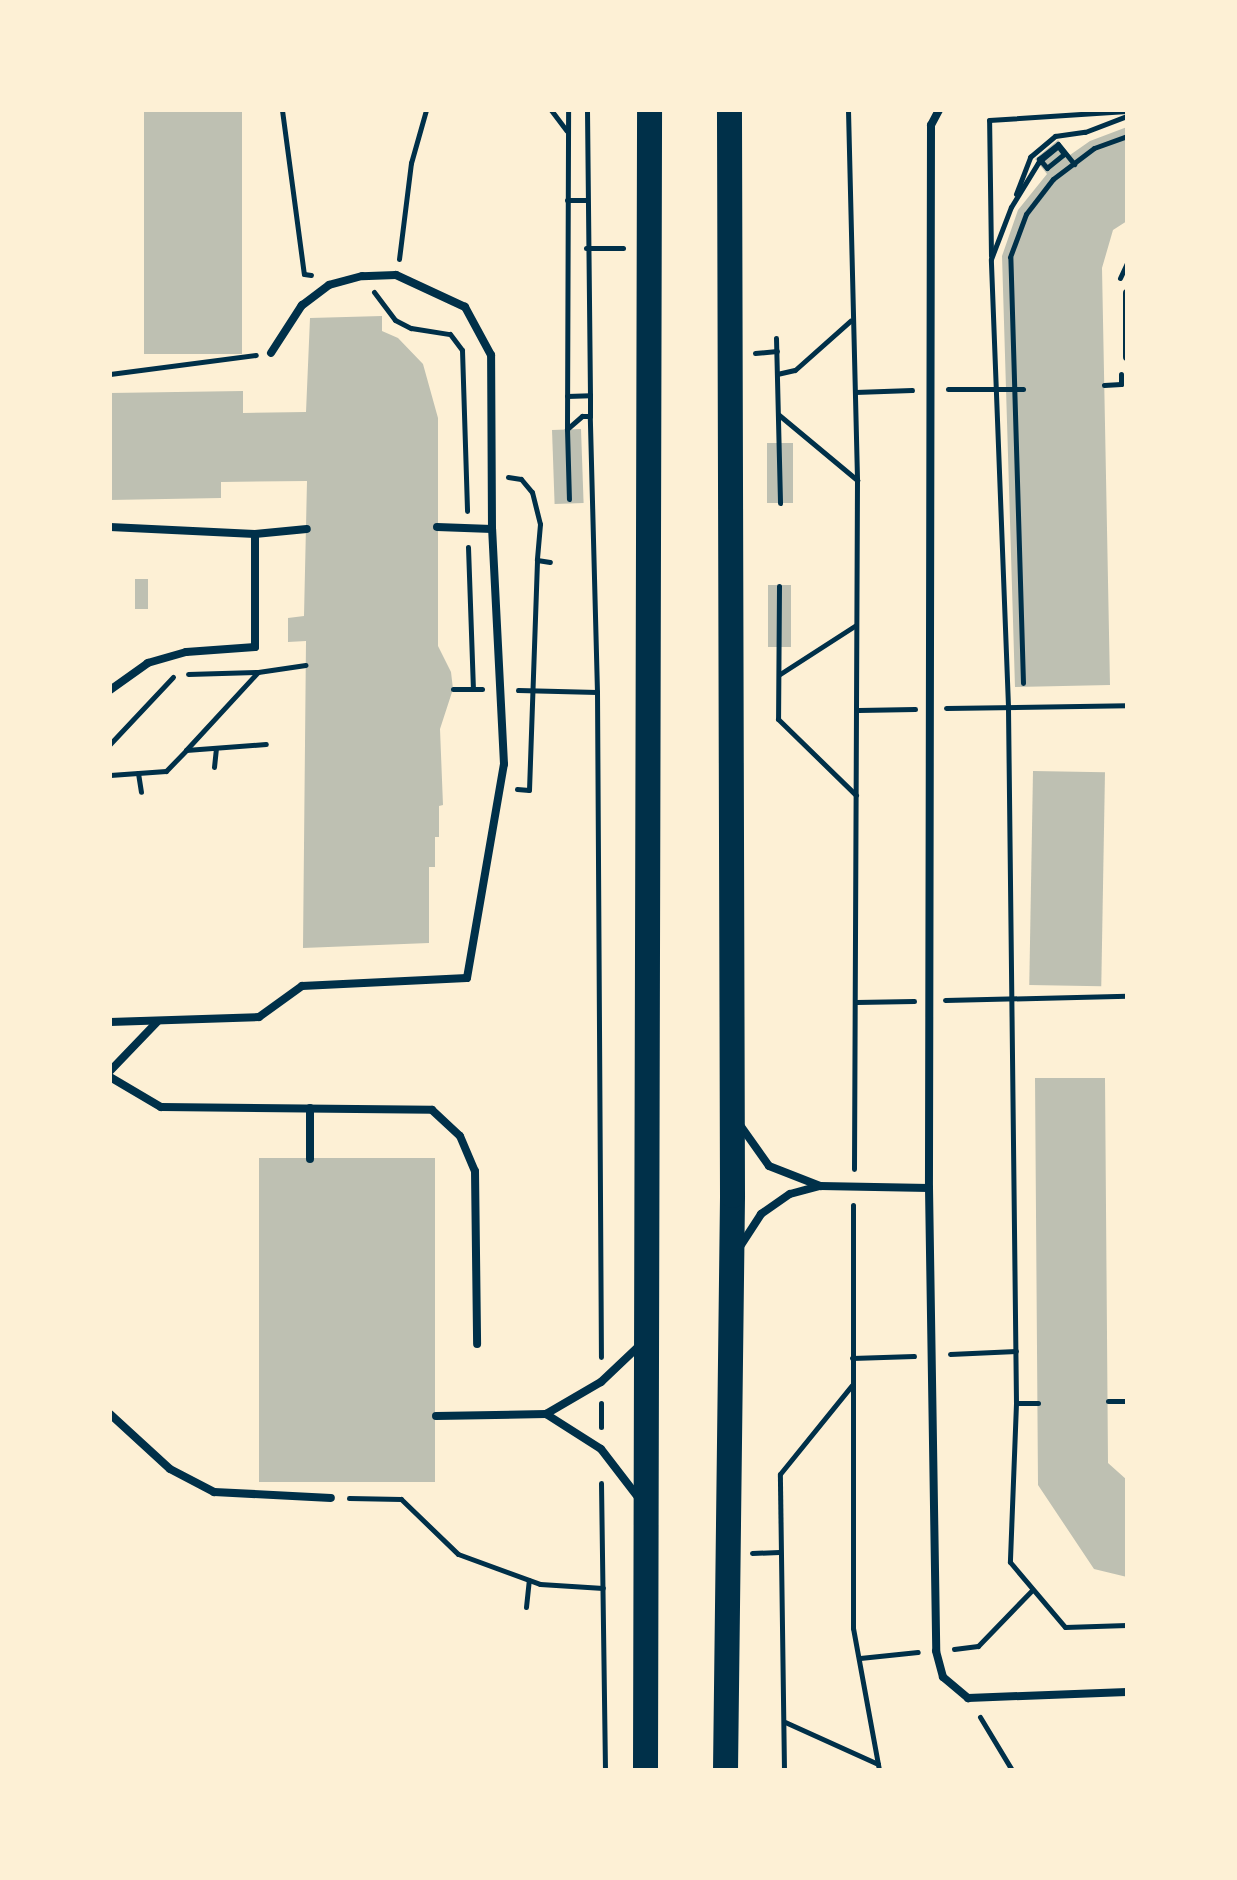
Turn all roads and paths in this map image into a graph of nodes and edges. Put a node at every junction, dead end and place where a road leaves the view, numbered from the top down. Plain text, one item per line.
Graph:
1 (282, 110) edge
2 (426, 110) edge
3 (551, 110) edge
4 (568, 110) edge
5 (587, 110) edge
6 (649, 110) edge
7 (729, 110) edge
8 (848, 110) edge
9 (940, 110) edge
10 (1127, 114) edge
11 (567, 131) junction
12 (1127, 136) edge
13 (1041, 161) junction
14 (1074, 164) junction
15 (567, 200) junction
16 (586, 200) junction
17 (1011, 206) junction
18 (649, 247) junction
19 (586, 248) junction
20 (991, 259) junction
21 (304, 274) dead end
22 (396, 275) junction
23 (362, 276) junction
24 (1127, 293) edge
25 (850, 320) junction
26 (776, 338) dead end
27 (270, 353) joint
28 (1127, 356) edge
29 (110, 374) edge
30 (777, 374) junction
31 (590, 394) junction
32 (567, 396) junction
33 (467, 411) dead end
34 (778, 414) junction
35 (590, 416) junction
36 (568, 430) junction
37 (493, 474) junction
38 (857, 480) junction
39 (568, 499) dead end
40 (780, 502) dead end
41 (110, 527) edge
42 (436, 527) dead end
43 (307, 529) dead end
44 (492, 529) junction
45 (254, 534) junction
46 (538, 560) junction
47 (550, 562) dead end
48 (779, 586) dead end
49 (856, 625) junction
50 (305, 664) dead end
51 (258, 672) junction
52 (780, 674) junction
53 (1023, 683) dead end
54 (110, 690) edge
55 (586, 692) dead end
56 (597, 692) junction
57 (1127, 705) edge
58 (1008, 706) junction
59 (930, 708) junction
60 (858, 710) junction
61 (110, 744) edge
62 (266, 744) dead end
63 (216, 749) junction
64 (186, 750) junction
65 (214, 767) dead end
66 (138, 773) junction
67 (110, 775) edge
68 (496, 789) junction
69 (140, 792) dead end
70 (856, 795) junction
71 (1127, 996) edge
72 (929, 1000) junction
73 (1011, 1000) junction
74 (856, 1002) junction
75 (158, 1021) junction
76 (110, 1022) edge
77 (110, 1074) edge
78 (730, 1092) junction
79 (310, 1108) junction
80 (310, 1158) dead end
81 (820, 1186) junction
82 (854, 1187) junction
83 (928, 1188) junction
84 (732, 1278) junction
85 (646, 1336) junction
86 (477, 1344) dead end
87 (601, 1382) junction
88 (852, 1385) junction
89 (1127, 1400) edge
90 (1108, 1401) dead end
91 (1038, 1402) dead end
92 (1016, 1403) junction
93 (110, 1414) edge
94 (546, 1414) junction
95 (436, 1416) dead end
96 (601, 1449) junction
97 (331, 1498) joint
98 (646, 1508) junction
99 (529, 1580) junction
100 (602, 1588) junction
101 (1032, 1590) junction
102 (526, 1607) dead end
103 (1127, 1625) edge
104 (936, 1650) junction
105 (860, 1658) junction
106 (1127, 1692) edge
107 (968, 1698) junction
108 (785, 1722) junction
109 (879, 1767) edge
110 (605, 1770) edge
111 (645, 1770) edge
112 (725, 1770) edge
113 (784, 1770) edge
114 (1012, 1770) edge

1 - 21 path
2 - 22 path
3 - 11 path
4 - 11 path
5 - 16 path
6 - 18 main road
7 - 78 main road
8 - 25 path
9 - 59 lane
10 - 17 path
10 - 20 path
11 - 15 path
12 - 14 path
13 - 13 path
13 - 14 path
13 - 17 path
14 - 53 path
15 - 16 path
15 - 32 path
16 - 19 path
17 - 20 path
18 - 19 path
18 - 85 main road
19 - 31 path
20 - 58 path
22 - 23 lane
22 - 37 lane
23 - 27 lane
23 - 33 path
24 - 28 lane
25 - 30 path
25 - 38 path
26 - 30 path
27 - 29 path
30 - 34 path
31 - 32 path
31 - 35 path
32 - 36 path
34 - 38 path
34 - 40 path
35 - 36 path
35 - 56 path
36 - 39 path
37 - 44 lane
37 - 46 path
38 - 49 path
41 - 45 lane
42 - 44 lane
43 - 45 lane
44 - 68 lane
45 - 54 lane
46 - 47 path
46 - 68 path
48 - 52 path
49 - 52 path
49 - 60 path
50 - 51 path
51 - 61 path
51 - 64 path
52 - 70 path
55 - 56 path
56 - 87 path
57 - 58 path
58 - 59 path
58 - 73 path
59 - 60 path
59 - 72 lane
60 - 70 path
62 - 63 path
63 - 64 path
63 - 65 path
64 - 66 path
66 - 67 path
66 - 69 path
68 - 75 lane
70 - 74 path
71 - 73 path
72 - 73 path
72 - 74 path
72 - 83 lane
73 - 92 path
74 - 82 path
75 - 76 lane
75 - 77 lane
77 - 79 lane
78 - 81 lane
78 - 84 main road
79 - 80 lane
79 - 86 lane
81 - 82 lane
81 - 84 lane
82 - 83 lane
82 - 88 path
83 - 104 lane
84 - 112 main road
85 - 87 lane
85 - 98 main road
87 - 94 lane
87 - 96 path
88 - 105 path
88 - 108 path
89 - 90 path
91 - 92 path
92 - 101 path
93 - 97 lane
94 - 95 lane
94 - 96 lane
96 - 98 lane
96 - 100 path
97 - 99 path
98 - 111 main road
99 - 100 path
99 - 102 path
100 - 110 path
101 - 103 path
101 - 104 path
104 - 105 path
104 - 107 lane
105 - 109 path
106 - 107 lane
107 - 114 path
108 - 109 path
108 - 113 path

